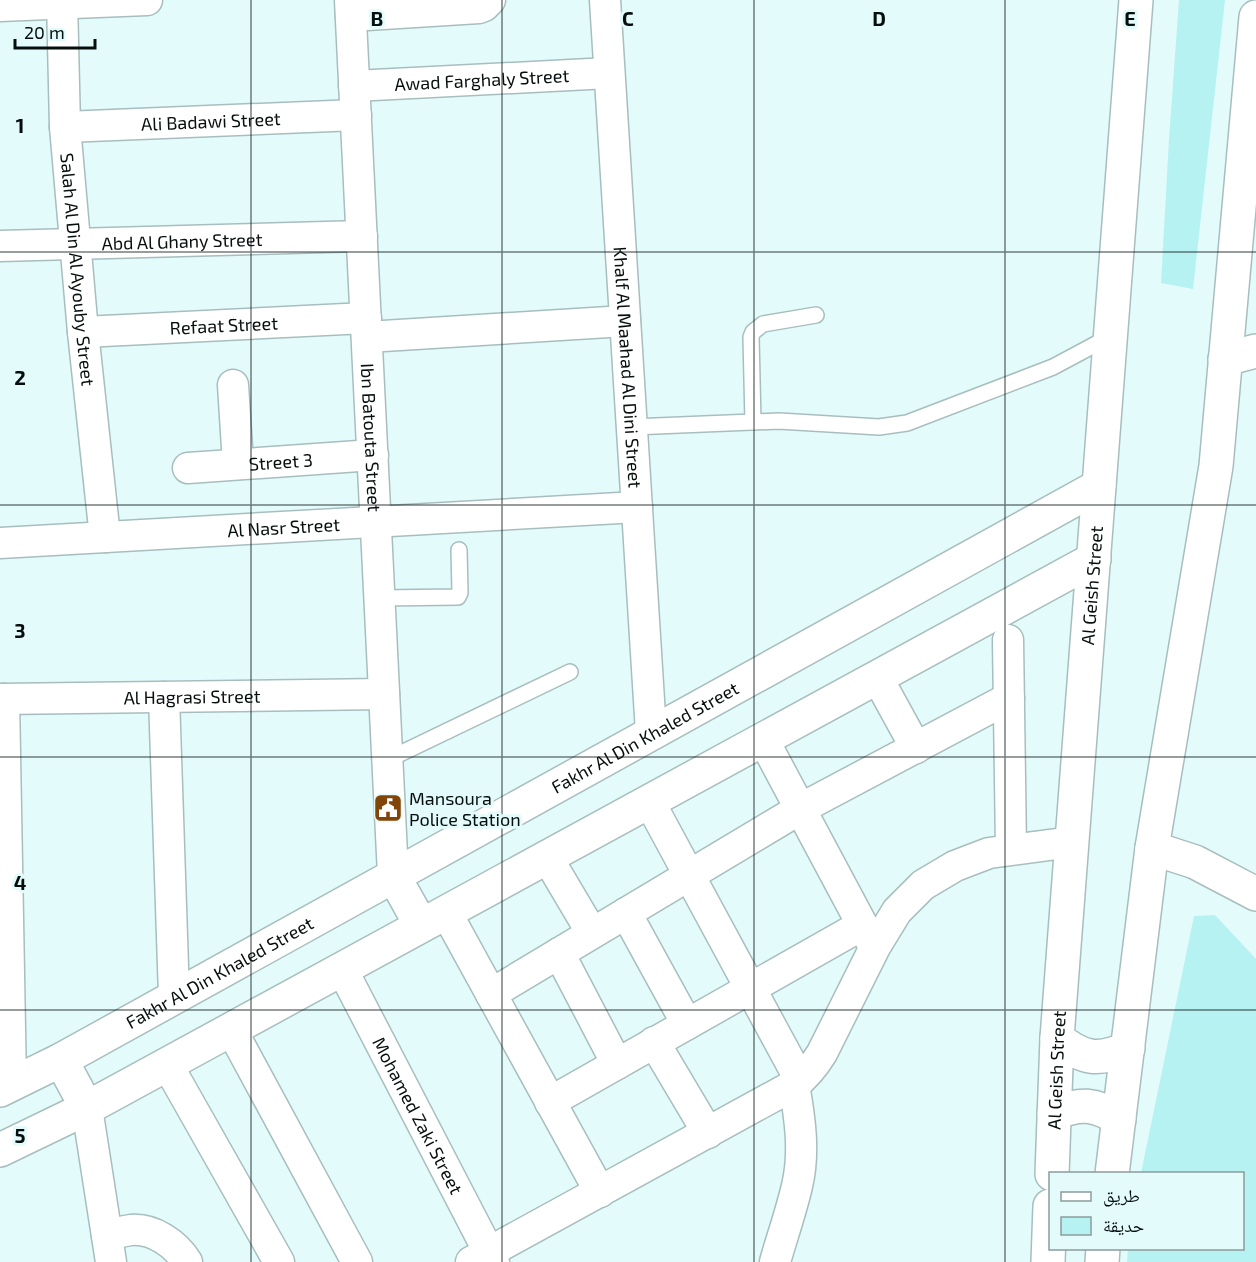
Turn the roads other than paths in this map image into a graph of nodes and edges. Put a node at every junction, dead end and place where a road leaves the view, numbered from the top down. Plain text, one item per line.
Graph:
1 (147, 0) edge
2 (490, 0) edge
3 (605, 0) edge
4 (1136, 0) edge
5 (62, 2) edge
6 (0, 6) edge
7 (351, 8) edge
8 (1255, 34) edge
9 (609, 73) junction
10 (354, 86) junction
11 (357, 115) junction
12 (65, 126) junction
13 (362, 236) junction
14 (75, 243) junction
15 (0, 246) edge
16 (816, 315) dead end
17 (625, 321) junction
18 (367, 328) junction
19 (83, 332) junction
20 (1111, 336) junction
21 (1256, 351) edge
22 (1225, 359) junction
23 (233, 385) dead end
24 (753, 422) junction
25 (632, 427) junction
26 (373, 455) junction
27 (238, 464) junction
28 (188, 468) dead end
29 (1099, 486) junction
30 (637, 507) junction
31 (376, 522) junction
32 (105, 537) junction
33 (0, 543) edge
34 (459, 550) dead end
35 (1094, 559) junction
36 (380, 598) junction
37 (1008, 640) dead end
38 (570, 672) dead end
39 (876, 677) junction
40 (384, 694) junction
41 (164, 697) junction
42 (1009, 698) junction
43 (2, 699) edge
44 (651, 732) junction
45 (762, 739) junction
46 (916, 748) junction
47 (387, 760) junction
48 (649, 801) junction
49 (800, 809) junction
50 (1072, 842) junction
51 (1152, 848) junction
52 (1011, 849) junction
53 (547, 857) junction
54 (4, 870) edge
55 (393, 875) junction
56 (689, 876) junction
57 (1256, 894) edge
58 (626, 913) junction
59 (434, 919) junction
60 (592, 933) junction
61 (868, 936) junction
62 (559, 953) junction
63 (342, 969) junction
64 (750, 988) junction
65 (491, 994) junction
66 (174, 996) junction
67 (5, 1007) edge
68 (687, 1024) junction
69 (231, 1029) junction
70 (1057, 1038) junction
71 (654, 1042) junction
72 (1128, 1048) junction
73 (61, 1060) junction
74 (167, 1064) junction
75 (617, 1064) junction
76 (797, 1083) junction
77 (6, 1087) edge
78 (550, 1102) junction
79 (87, 1107) junction
80 (1054, 1113) junction
81 (1119, 1119) junction
82 (708, 1133) junction
83 (0, 1150) edge
84 (1052, 1172) edge
85 (1112, 1172) edge
86 (600, 1192) junction
87 (1049, 1234) edge
88 (109, 1249) edge
89 (485, 1259) edge
90 (187, 1262) edge
91 (279, 1262) edge
92 (357, 1262) edge
93 (775, 1262) edge
94 (1048, 1262) edge

1 - 5 street
2 - 7 street
3 - 9 street, Khalf Al Maahad Al Dini Street
4 - 20 main road, Al Geish Street
5 - 6 street
5 - 12 street, Salah Al Din Al Ayouby Street
7 - 10 street, Ibn Batouta Street
8 - 22 main road
9 - 10 street, Awad Farghaly Street
9 - 17 street, Khalf Al Maahad Al Dini Street
10 - 11 street, Ibn Batouta Street
11 - 12 street, Ali Badawi Street
11 - 13 street, Ibn Batouta Street
12 - 14 street, Salah Al Din Al Ayouby Street
13 - 14 street, Abd Al Ghany Street
13 - 18 street, Ibn Batouta Street
14 - 15 street, Abd Al Ghany Street
14 - 19 street, Salah Al Din Al Ayouby Street
16 - 24 lane
17 - 18 street, Refaat Street
17 - 25 street, Khalf Al Maahad Al Dini Street
18 - 19 street, Refaat Street
18 - 26 street, Ibn Batouta Street
19 - 32 street, Salah Al Din Al Ayouby Street
20 - 24 lane
20 - 29 main road, Al Geish Street
21 - 22 main road
22 - 51 main road
23 - 27 street
24 - 25 lane
25 - 30 street, Khalf Al Maahad Al Dini Street
26 - 27 street, Street 3
26 - 31 street, Ibn Batouta Street
27 - 28 street, Street 3
29 - 35 main road, Al Geish Street
29 - 44 main road, Fakhr Al Din Khaled Street
30 - 31 street, Al Nasr Street
30 - 44 street, Khalf Al Maahad Al Dini Street
31 - 32 street, Al Nasr Street
31 - 36 street, Ibn Batouta Street
32 - 33 street, Al Nasr Street
34 - 36 lane
35 - 39 main road
35 - 50 main road, Al Geish Street
36 - 40 street, Ibn Batouta Street
37 - 42 street
38 - 47 lane
39 - 45 main road
39 - 46 street
40 - 41 street, Al Hagrasi Street
40 - 47 street, Ibn Batouta Street
41 - 43 street, Al Hagrasi Street
41 - 66 street
42 - 46 street
42 - 52 street
43 - 54 street
44 - 55 main road, Fakhr Al Din Khaled Street
45 - 48 main road
45 - 49 street
46 - 49 street
47 - 55 street, Ibn Batouta Street
48 - 53 main road
48 - 56 street
49 - 56 street
49 - 61 street
50 - 52 street
50 - 70 main road, Al Geish Street
51 - 57 main road
51 - 72 main road
52 - 61 street
53 - 59 main road
53 - 60 street
54 - 67 street
55 - 59 main road
55 - 66 main road, Fakhr Al Din Khaled Street
56 - 58 street
56 - 64 street
58 - 60 street
58 - 68 street
59 - 63 main road
59 - 65 street
60 - 62 street
61 - 64 street
61 - 76 street
62 - 65 street
62 - 75 street
63 - 69 main road
63 - 89 street, Mohamed Zaki Street
64 - 68 street
64 - 76 street
65 - 78 street
66 - 73 main road, Fakhr Al Din Khaled Street
67 - 77 street
68 - 71 street
69 - 74 main road
69 - 92 street
70 - 72 main road
70 - 80 main road, Al Geish Street
71 - 75 street
71 - 82 street
72 - 81 main road
73 - 77 main road, Fakhr Al Din Khaled Street
73 - 79 main road
74 - 79 main road
74 - 91 street
75 - 78 street
76 - 82 street
76 - 93 street
78 - 86 street
79 - 83 main road
79 - 88 street
80 - 81 main road
80 - 84 main road, Al Geish Street
81 - 85 main road
82 - 86 street
86 - 89 street
87 - 94 main road
88 - 90 street

